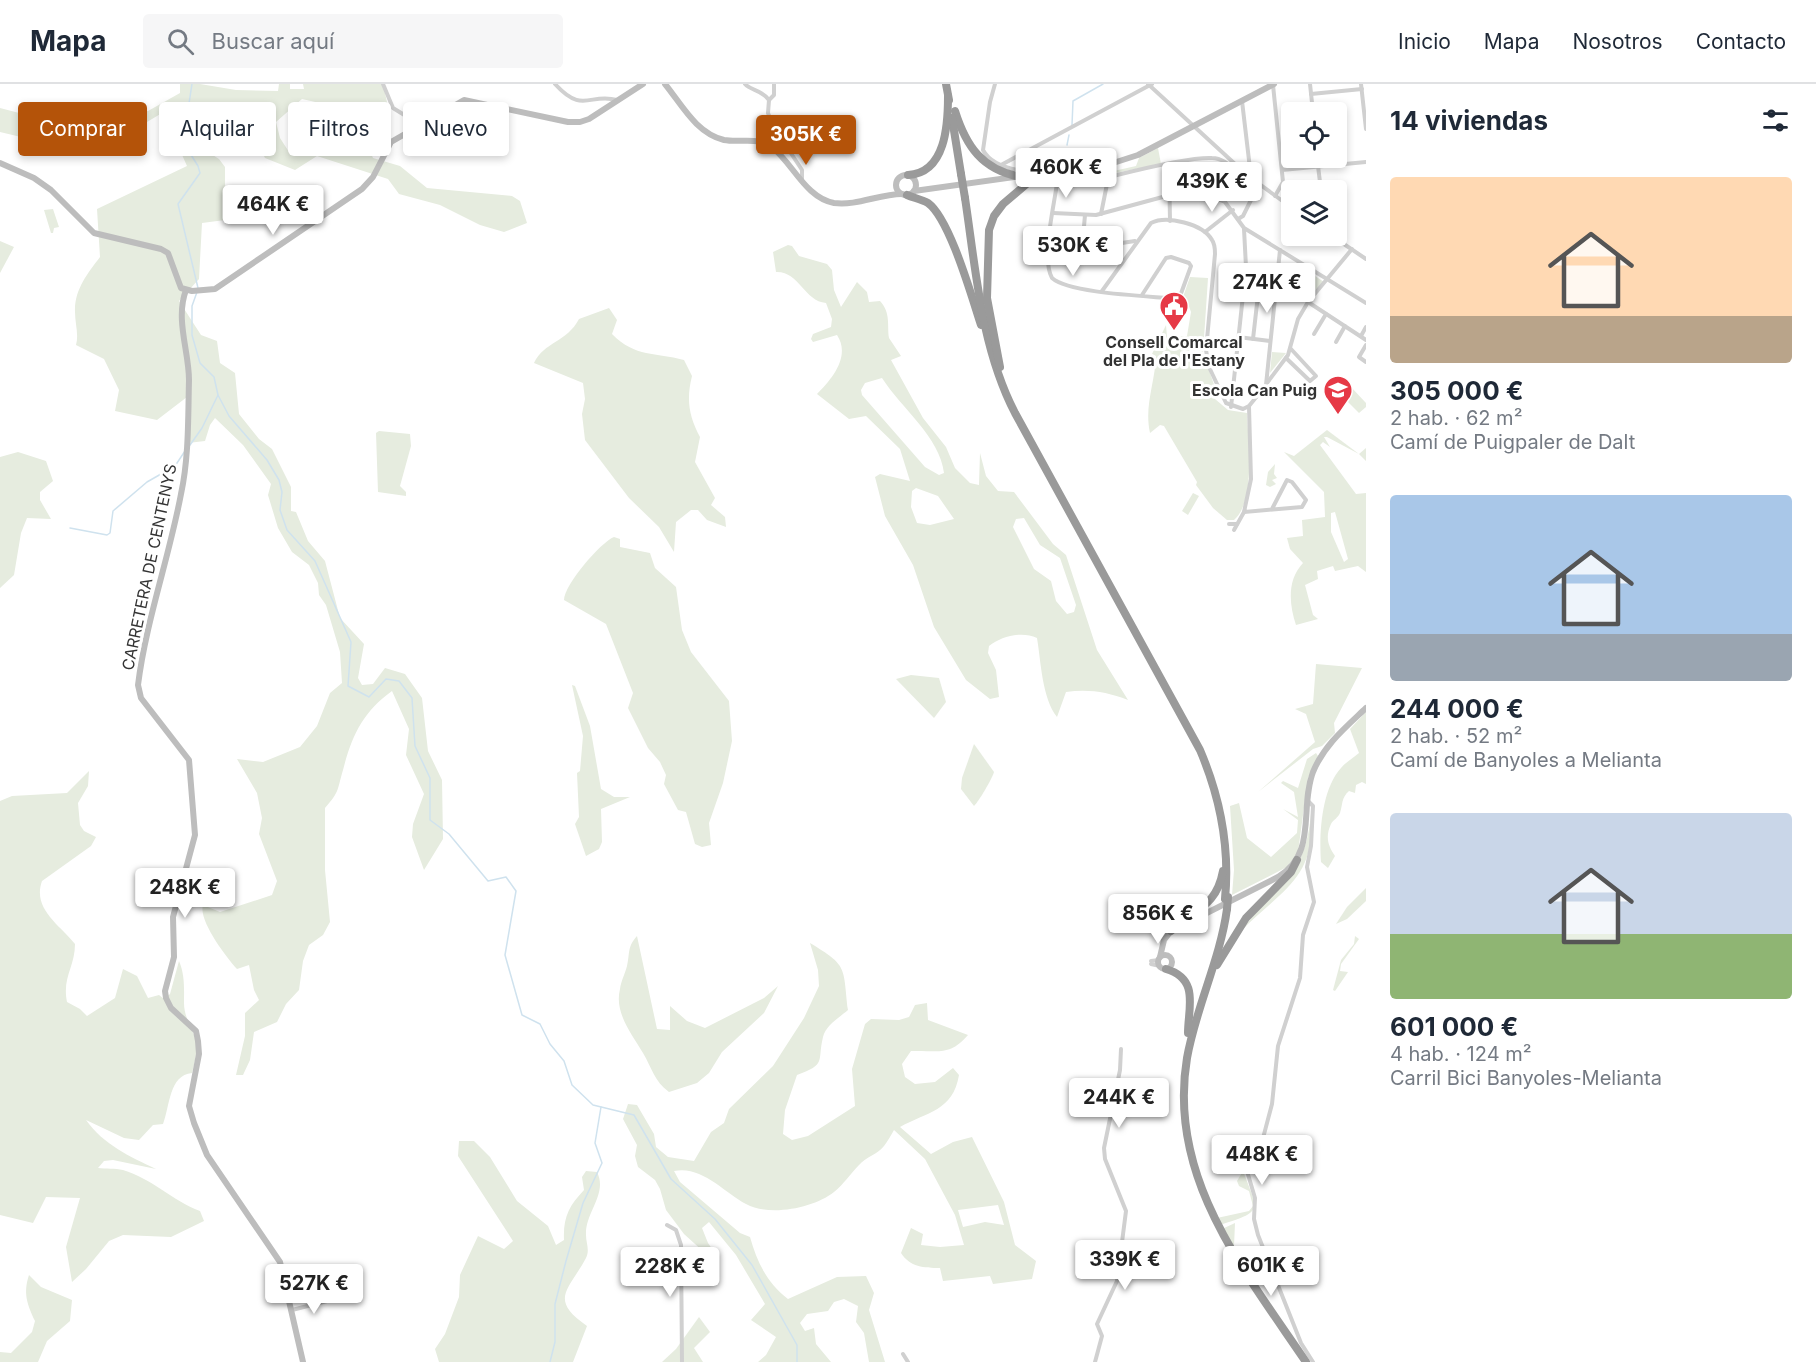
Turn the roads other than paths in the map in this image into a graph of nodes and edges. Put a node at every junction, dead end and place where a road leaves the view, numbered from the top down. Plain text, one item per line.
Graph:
1 (383, 84) edge
2 (555, 84) edge
3 (643, 84) edge
4 (665, 84) edge
5 (745, 84) edge
6 (774, 84) edge
7 (948, 84) edge
8 (995, 84) edge
9 (1150, 84) edge
10 (1274, 84) edge
11 (1310, 84) edge
12 (1362, 86) edge
13 (1311, 94) junction
14 (948, 96) junction
15 (617, 100) junction
16 (769, 101) junction
17 (1242, 101) junction
18 (1312, 102) edge
19 (509, 110) edge
20 (954, 111) junction
21 (403, 114) edge
22 (1192, 127) junction
23 (1366, 129) edge
24 (403, 134) edge
25 (1026, 153) junction
26 (1015, 158) junction
27 (1048, 161) junction
28 (1069, 161) junction
29 (1366, 162) edge
30 (0, 163) edge
31 (1347, 164) edge
32 (1000, 165) junction
33 (1168, 165) junction
34 (1248, 166) junction
35 (1240, 168) junction
36 (1309, 168) edge
37 (1017, 169) junction
38 (1078, 169) junction
39 (1282, 171) junction
40 (1052, 173) junction
41 (1064, 173) junction
42 (962, 174) junction
43 (1034, 174) junction
44 (1021, 177) junction
45 (1251, 177) junction
46 (912, 178) junction
47 (1108, 178) junction
48 (802, 180) junction
49 (896, 183) junction
50 (1057, 183) junction
51 (1259, 184) junction
52 (928, 188) junction
53 (907, 193) junction
54 (1170, 195) junction
55 (888, 196) junction
56 (1275, 196) junction
57 (1281, 200) edge
58 (1233, 210) junction
59 (1053, 213) junction
60 (1101, 213) junction
61 (1085, 215) junction
62 (1238, 219) junction
63 (1170, 221) junction
64 (1244, 228) junction
65 (1205, 232) junction
66 (1136, 241) junction
67 (1347, 246) edge
68 (1049, 247) junction
69 (1082, 249) junction
70 (1352, 249) junction
71 (1280, 250) junction
72 (1366, 259) edge
73 (1308, 268) junction
74 (1328, 280) junction
75 (1244, 285) junction
76 (1259, 286) junction
77 (1276, 288) junction
78 (189, 291) junction
79 (1102, 291) junction
80 (1305, 293) junction
81 (1142, 295) junction
82 (1314, 296) junction
83 (1308, 302) junction
84 (1366, 303) edge
85 (1304, 310) junction
86 (1326, 314) junction
87 (1345, 326) junction
88 (1366, 327) edge
89 (1314, 334) dead end
90 (1360, 336) junction
91 (1238, 338) junction
92 (1253, 339) junction
93 (1366, 340) edge
94 (1270, 341) junction
95 (1336, 342) dead end
96 (1366, 345) edge
97 (1291, 349) junction
98 (1286, 358) junction
99 (1366, 362) edge
100 (997, 367) junction
101 (1266, 385) junction
102 (1249, 406) junction
103 (1231, 407) junction
104 (1272, 509) junction
105 (1244, 512) junction
106 (1229, 524) dead end
107 (1237, 524) junction
108 (1234, 530) dead end
109 (1366, 708) edge
110 (1307, 800) junction
111 (1226, 849) junction
112 (1298, 860) junction
113 (1227, 898) junction
114 (1225, 909) junction
115 (1171, 931) junction
116 (1162, 961) junction
117 (1151, 963) dead end
118 (1206, 986) junction
119 (1188, 1033) junction
120 (1122, 1049) dead end
121 (667, 1225) dead end
122 (317, 1287) dead end
123 (331, 1300) junction
124 (337, 1301) dead end
125 (292, 1310) junction
126 (903, 1354) dead end
127 (303, 1362) edge
128 (682, 1362) edge
129 (908, 1362) edge
130 (1095, 1362) edge
131 (1305, 1362) edge
132 (1313, 1362) edge

1 - 21 street
2 - 15 street
3 - 15 street
4 - 48 street
5 - 16 street
6 - 16 street
7 - 14 highway
7 - 20 highway
8 - 32 street
9 - 22 street
9 - 25 street
10 - 17 street
10 - 39 street
11 - 13 street
12 - 13 street
12 - 23 street
13 - 18 street
14 - 42 highway
14 - 46 highway
15 - 19 street
16 - 48 street
17 - 22 street
17 - 34 street
20 - 42 highway
20 - 44 highway
22 - 35 street
22 - 38 street
24 - 78 street
25 - 26 street
25 - 27 street
26 - 32 street
26 - 37 street
27 - 28 street
27 - 40 street
27 - 43 street
28 - 38 street
28 - 41 street
29 - 31 street
30 - 78 street
32 - 37 street
33 - 47 street
33 - 51 street
33 - 54 street
34 - 35 street
34 - 45 street
35 - 45 street
36 - 39 street
37 - 43 street
38 - 41 street
39 - 56 street
40 - 41 street
40 - 43 street
40 - 50 street
41 - 47 street
41 - 50 street
42 - 100 highway, bridge
43 - 44 street
43 - 100 highway
44 - 52 street
45 - 51 street
46 - 49 street
46 - 52 street
46 - 53 street
47 - 60 street
48 - 55 street
49 - 53 street
49 - 55 street
50 - 59 street
51 - 56 street
51 - 62 street
52 - 53 street
53 - 55 street
53 - 100 highway
54 - 58 street
54 - 60 street
54 - 63 street
56 - 57 street
58 - 62 street
58 - 65 street
59 - 61 street
59 - 68 street
60 - 61 street
61 - 69 street
62 - 64 street
63 - 65 street
63 - 66 street
64 - 71 street
64 - 75 street
65 - 103 street
66 - 69 street
66 - 79 street
67 - 70 street
68 - 69 street
68 - 79 street
70 - 72 street
70 - 74 street
71 - 73 street
71 - 77 street
73 - 74 street
73 - 80 street
74 - 82 street
74 - 84 street
75 - 76 street
75 - 91 street
76 - 77 street
76 - 92 street
77 - 94 street
78 - 125 street, CARRETERA DE CENTENYS
79 - 81 street
80 - 82 street
80 - 83 street
80 - 85 street
81 - 81 street
82 - 83 street
83 - 85 street
83 - 86 street
85 - 97 street
86 - 87 street
86 - 89 street
87 - 90 street
87 - 95 street
88 - 90 street
90 - 93 street
91 - 92 street
91 - 103 street
92 - 94 street
94 - 101 street
96 - 99 street
97 - 98 street
97 - 98 street
98 - 101 street
100 - 111 highway
100 - 113 highway
101 - 102 street
102 - 103 street
102 - 105 street
104 - 104 street
104 - 105 street
105 - 107 street
106 - 107 street
107 - 108 street
109 - 110 street
110 - 112 street
110 - 132 street
111 - 113 highway
111 - 115 highway
112 - 115 street
112 - 118 highway
113 - 114 highway, bridge
114 - 118 highway
114 - 119 highway
115 - 116 street
116 - 117 street
116 - 119 highway
118 - 131 highway
119 - 131 highway
120 - 130 street
121 - 128 street
122 - 123 street
123 - 124 street
123 - 125 street
125 - 127 street, CARRETERA DE CENTENYS
126 - 129 street

